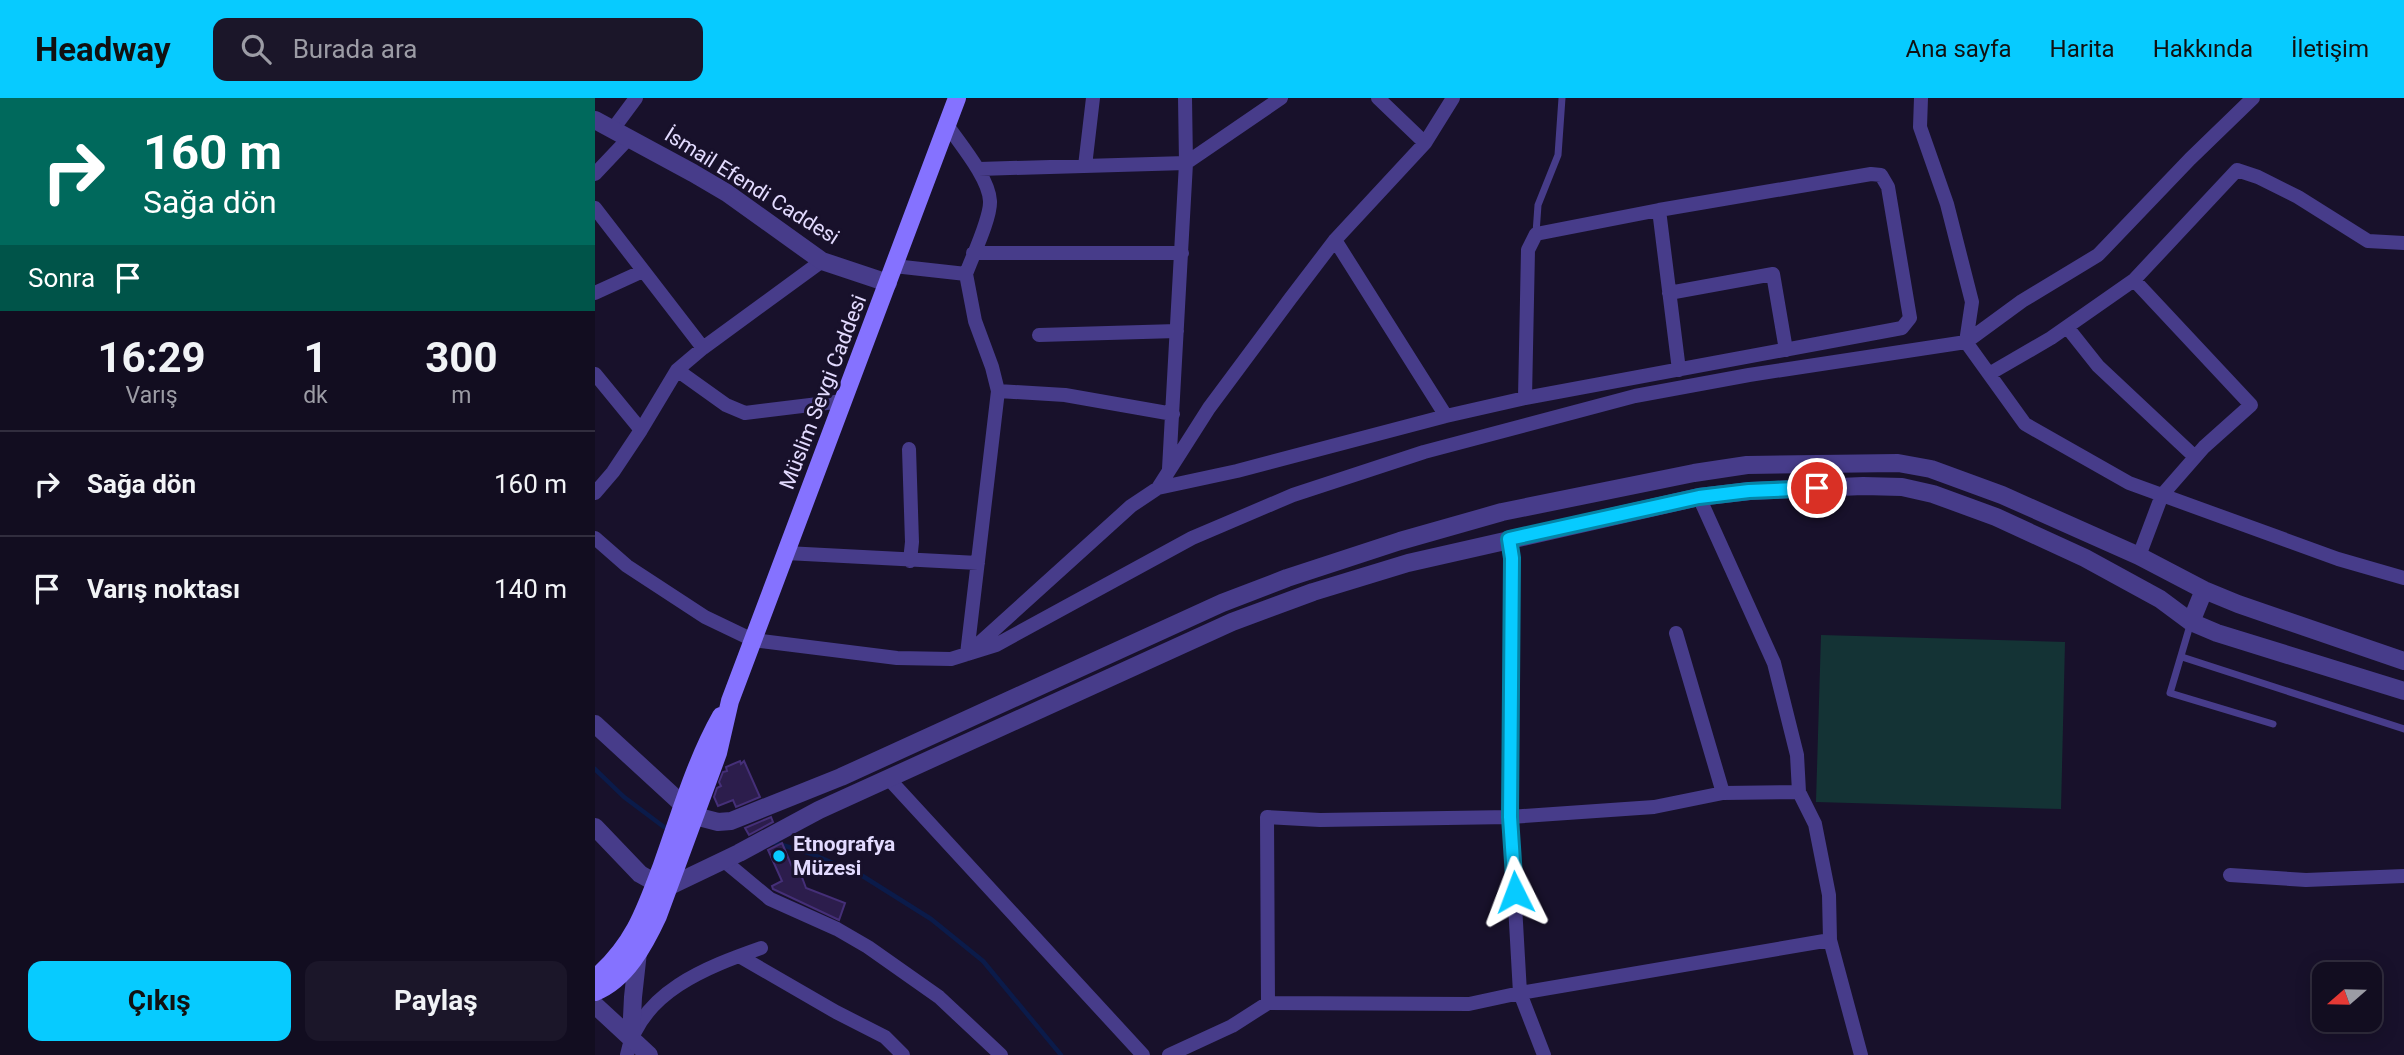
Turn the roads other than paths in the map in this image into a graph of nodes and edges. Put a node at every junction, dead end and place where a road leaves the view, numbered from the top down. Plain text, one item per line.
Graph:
1 (636, 98) edge
2 (957, 98) edge
3 (1093, 98) edge
4 (1185, 98) edge
5 (1281, 98) edge
6 (1378, 98) edge
7 (1453, 98) edge
8 (1562, 98) edge
9 (1921, 98) edge
10 (2253, 98) edge
11 (595, 120) edge
12 (947, 125) junction
13 (613, 129) junction
14 (629, 138) junction
15 (1425, 143) junction
16 (1186, 163) junction
17 (1085, 166) junction
18 (979, 169) junction
19 (595, 174) edge
20 (595, 208) edge
21 (1659, 209) junction
22 (1536, 234) junction
23 (1335, 240) junction
24 (2404, 243) edge
25 (973, 253) junction
26 (1182, 253) junction
27 (822, 261) junction
28 (894, 265) junction
29 (643, 271) junction
30 (966, 274) junction
31 (2134, 281) junction
32 (888, 283) junction
33 (595, 293) edge
34 (1669, 293) junction
35 (2067, 327) junction
36 (1177, 331) junction
37 (1039, 335) dead end
38 (1966, 342) junction
39 (703, 348) junction
40 (1786, 350) junction
41 (677, 370) junction
42 (1679, 370) junction
43 (595, 374) edge
44 (1989, 374) junction
45 (998, 391) junction
46 (1525, 398) junction
47 (843, 401) junction
48 (1173, 414) junction
49 (1446, 416) junction
50 (641, 430) junction
51 (909, 449) dead end
52 (2195, 457) junction
53 (1169, 470) junction
54 (1694, 473) junction
55 (1158, 488) junction
56 (595, 493) edge
57 (2162, 495) junction
58 (1699, 497) junction
59 (595, 538) edge
60 (1509, 539) junction
61 (2142, 550) junction
62 (786, 553) junction
63 (910, 561) junction
64 (978, 563) junction
65 (2404, 578) edge
66 (2204, 590) junction
67 (2191, 622) junction
68 (1676, 633) dead end
69 (753, 640) junction
70 (968, 654) junction
71 (2182, 657) junction
72 (2404, 660) edge
73 (2404, 691) edge
74 (595, 724) edge
75 (2273, 724) dead end
76 (2404, 729) edge
77 (888, 778) junction
78 (1799, 792) junction
79 (1723, 793) junction
80 (689, 811) junction
81 (1510, 817) junction
82 (595, 827) edge
83 (723, 860) junction
84 (2230, 875) dead end
85 (2404, 876) edge
86 (663, 884) junction
87 (1830, 940) junction
88 (761, 948) dead end
89 (639, 952) junction
90 (739, 956) junction
91 (595, 978) edge
92 (595, 992) edge
93 (1520, 993) junction
94 (1268, 1003) junction
95 (595, 1005) edge
96 (629, 1046) edge
97 (649, 1055) edge
98 (903, 1055) edge
99 (1001, 1055) edge
100 (1143, 1055) edge
101 (1169, 1055) edge
102 (1544, 1055) edge
103 (1861, 1055) edge

1 - 13 street
2 - 12 main road, Müslim Sevgi Caddesi
3 - 17 street
4 - 16 street
5 - 16 street
6 - 15 street
7 - 15 street
8 - 22 lane
9 - 38 street
10 - 38 street
11 - 13 street, İsmail Efendi Caddesi
12 - 18 street
12 - 28 main road, Müslim Sevgi Caddesi
13 - 14 street, İsmail Efendi Caddesi
14 - 19 street
14 - 27 street, İsmail Efendi Caddesi
15 - 23 street
16 - 17 street
16 - 26 street
17 - 18 street
18 - 25 street
20 - 29 street
21 - 22 street
21 - 34 street
21 - 40 street
22 - 46 street
23 - 49 street
23 - 53 street
24 - 31 street
25 - 26 street
25 - 30 street
26 - 36 street
27 - 32 street, İsmail Efendi Caddesi
27 - 39 street
28 - 30 street
28 - 32 main road, Müslim Sevgi Caddesi
29 - 33 street
29 - 39 street
30 - 45 street
31 - 35 street
31 - 52 street
32 - 47 main road, Müslim Sevgi Caddesi
34 - 40 street
34 - 42 street
35 - 44 street
35 - 52 street
36 - 37 street
36 - 48 street
38 - 44 street
38 - 70 street
39 - 41 street
40 - 42 street
41 - 47 street
41 - 50 street
42 - 46 street
43 - 50 street
44 - 57 street
45 - 48 street
45 - 64 street
46 - 49 street
47 - 62 main road, Müslim Sevgi Caddesi
48 - 53 street
49 - 55 street
50 - 56 street
51 - 63 street
52 - 57 street
53 - 55 street
54 - 58 street
54 - 61 street
54 - 80 street
55 - 70 street
57 - 61 street
57 - 65 street
58 - 60 street
58 - 67 street
58 - 78 street
59 - 69 street
60 - 77 street
60 - 81 street
61 - 66 street
62 - 63 street
62 - 69 main road, Müslim Sevgi Caddesi
63 - 64 street
64 - 70 street
66 - 67 street
66 - 72 street
67 - 71 lane
67 - 73 street
68 - 79 street
69 - 70 street
69 - 80 main road, Müslim Sevgi Caddesi
71 - 75 lane
71 - 76 lane
74 - 80 street
77 - 83 street
77 - 100 street
78 - 79 street
78 - 87 street
79 - 81 street
80 - 86 main road, Müslim Sevgi Caddesi
81 - 93 street
81 - 94 street
82 - 86 street
83 - 86 street
83 - 99 street
84 - 85 street
86 - 89 main road, Müslim Sevgi Caddesi
86 - 91 main road, Müslim Sevgi Caddesi
87 - 93 street
87 - 103 street
88 - 90 street
89 - 92 main road, Müslim Sevgi Caddesi
89 - 96 street
90 - 96 street
90 - 98 street
93 - 94 street
93 - 102 street
94 - 101 street
95 - 96 street
96 - 97 street

